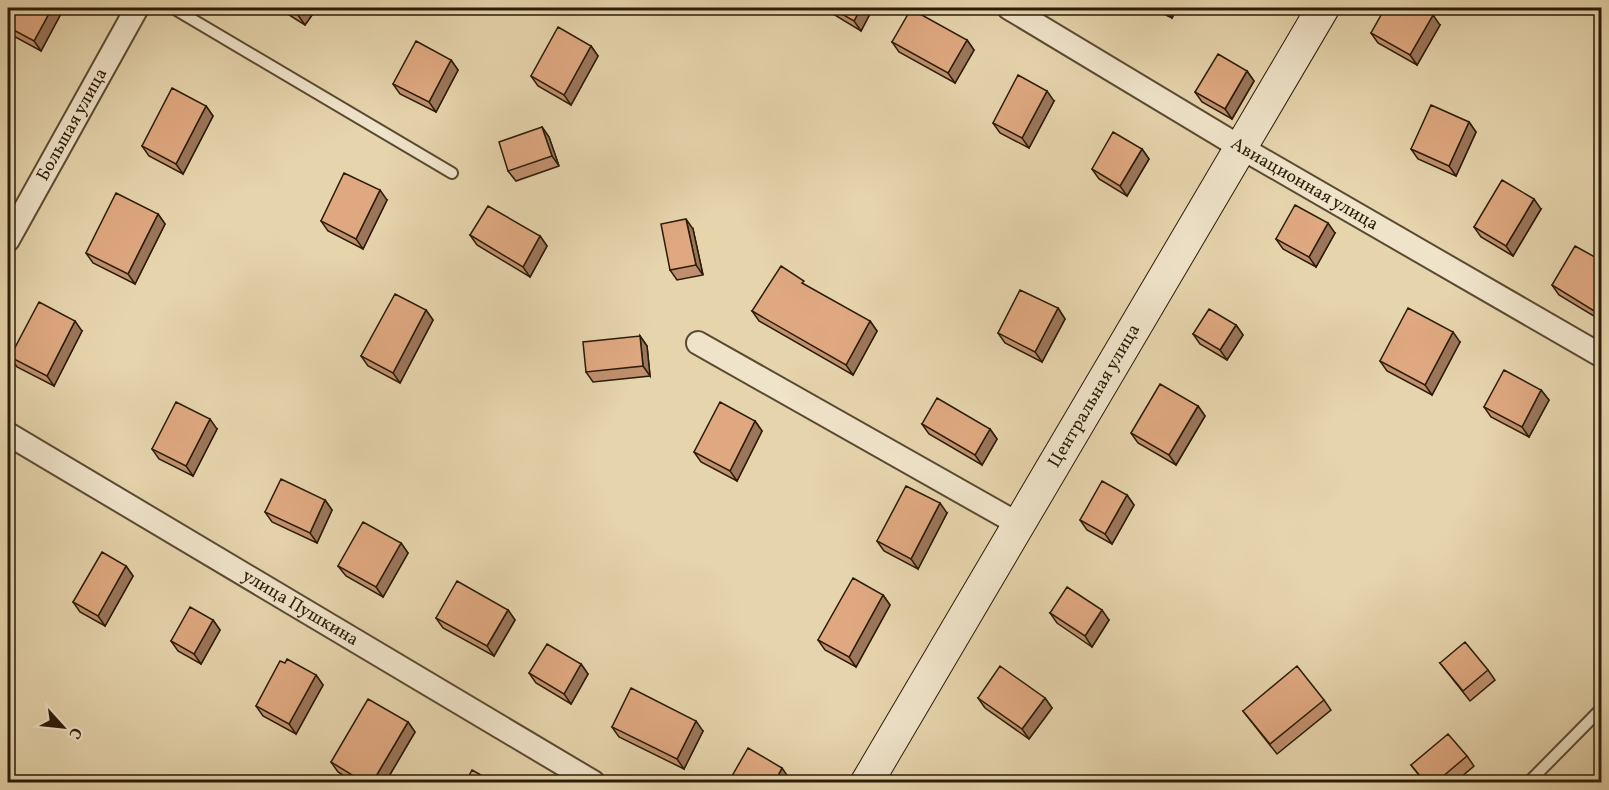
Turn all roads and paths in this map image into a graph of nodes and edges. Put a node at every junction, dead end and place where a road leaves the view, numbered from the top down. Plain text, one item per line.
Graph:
1 (137, 8) edge
2 (173, 8) edge
3 (1009, 8) edge
4 (1323, 8) edge
5 (1240, 147) junction
6 (452, 173) dead end
7 (8, 240) edge
8 (698, 343) dead end
9 (1602, 356) edge
10 (8, 434) edge
11 (1020, 525) junction
12 (1602, 708) edge
13 (593, 783) edge
14 (867, 783) edge
15 (1529, 783) edge

1 - 7 street, Большая улица
2 - 6 lane
3 - 5 street, Авиационная улица
4 - 5 street, Центральная улица
5 - 9 street, Авиационная улица
5 - 11 street, Центральная улица
8 - 11 street
10 - 13 street, улица Пушкина
11 - 14 street, Центральная улица
12 - 15 lane

